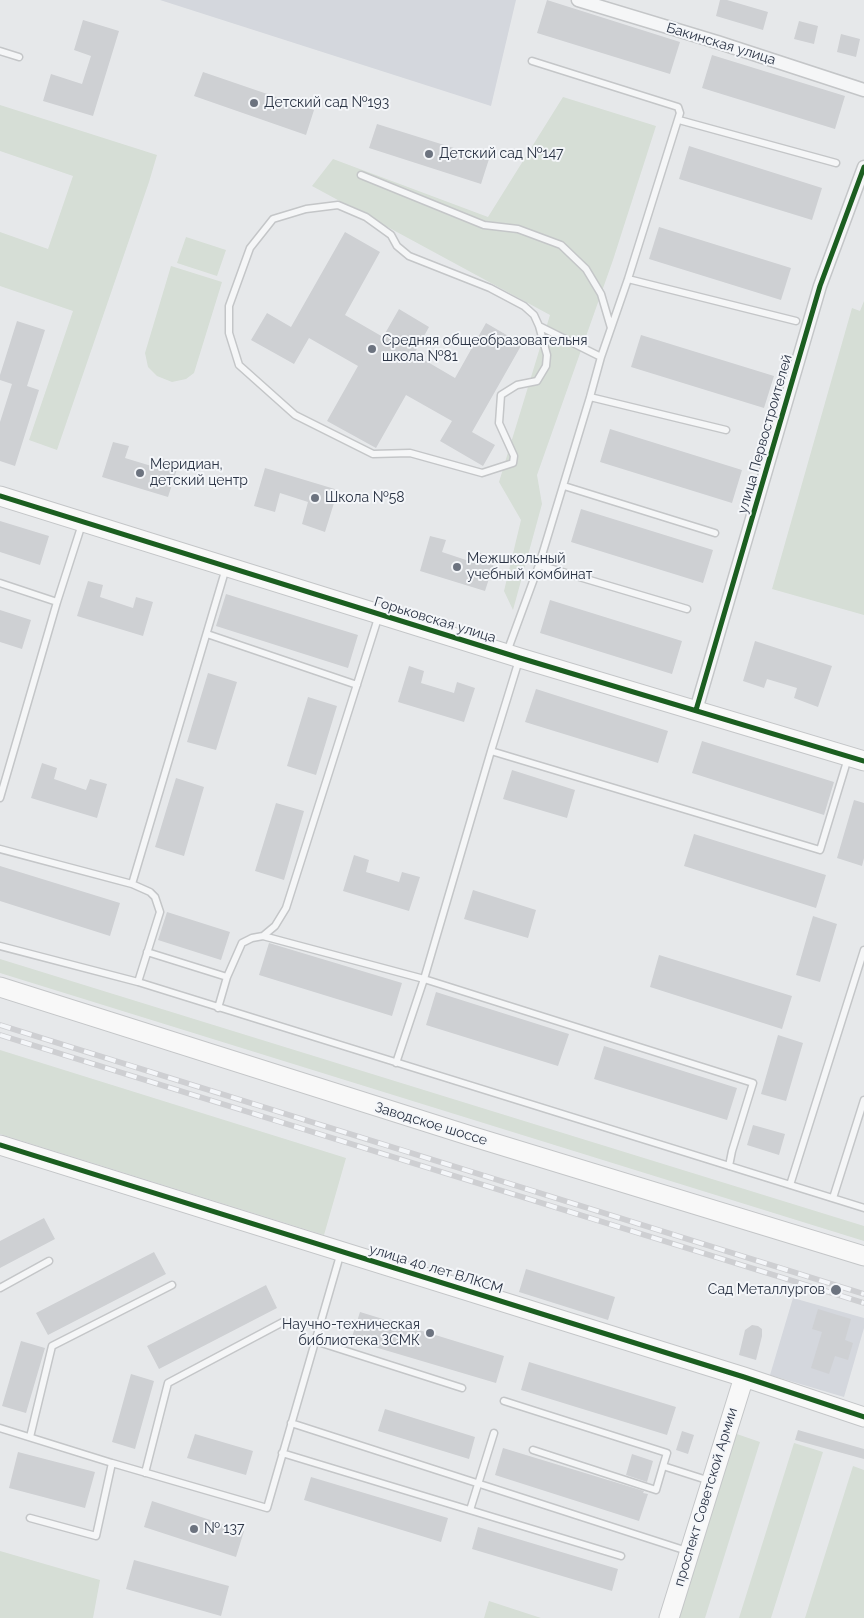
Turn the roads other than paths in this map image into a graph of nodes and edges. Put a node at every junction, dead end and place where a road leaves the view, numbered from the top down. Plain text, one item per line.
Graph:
1 (578, 0) edge
2 (0, 51) edge
3 (19, 57) dead end
4 (532, 61) dead end
5 (864, 90) edge
6 (679, 120) junction
7 (836, 162) dead end
8 (864, 167) edge
9 (360, 175) dead end
10 (628, 279) junction
11 (796, 321) dead end
12 (539, 326) junction
13 (611, 328) junction
14 (601, 357) junction
15 (590, 398) junction
16 (726, 430) dead end
17 (564, 486) junction
18 (0, 496) edge
19 (84, 521) junction
20 (715, 533) dead end
21 (539, 564) junction
22 (226, 566) junction
23 (0, 583) edge
24 (56, 602) junction
25 (687, 609) dead end
26 (380, 614) junction
27 (207, 634) junction
28 (513, 656) junction
29 (357, 685) junction
30 (696, 710) junction
31 (491, 751) junction
32 (856, 759) edge
33 (1, 791) edge
34 (0, 798) edge
35 (0, 848) edge
36 (132, 884) junction
37 (263, 936) junction
38 (0, 946) edge
39 (864, 950) edge
40 (147, 952) junction
41 (227, 977) junction
42 (424, 979) junction
43 (138, 982) junction
44 (0, 987) edge
45 (218, 1008) junction
46 (396, 1063) junction
47 (864, 1100) edge
48 (0, 1145) edge
49 (729, 1166) junction
50 (790, 1185) junction
51 (833, 1198) junction
52 (864, 1208) edge
53 (341, 1251) junction
54 (864, 1256) edge
55 (49, 1261) dead end
56 (172, 1285) dead end
57 (0, 1288) edge
58 (283, 1322) dead end
59 (315, 1341) junction
60 (744, 1377) junction
61 (462, 1388) dead end
62 (504, 1401) dead end
63 (864, 1417) edge
64 (291, 1423) junction
65 (0, 1428) edge
66 (494, 1433) dead end
67 (30, 1437) junction
68 (533, 1450) dead end
69 (282, 1453) junction
70 (112, 1463) junction
71 (663, 1466) junction
72 (145, 1473) junction
73 (712, 1481) junction
74 (478, 1484) junction
75 (470, 1510) junction
76 (30, 1518) dead end
77 (689, 1552) junction
78 (621, 1556) dead end
79 (669, 1618) edge

1 - 5 street, Бакинская улица
2 - 3 lane
4 - 6 lane
6 - 7 lane
6 - 10 lane
8 - 30 street, улица Первостроителей
9 - 13 lane
10 - 11 lane
10 - 13 lane
12 - 12 lane
12 - 14 lane
13 - 14 lane
14 - 15 lane
15 - 16 lane
15 - 17 lane
17 - 20 lane
17 - 21 lane
18 - 19 street, Горьковская улица
19 - 22 street, Горьковская улица
19 - 24 lane
21 - 25 lane
21 - 28 lane
22 - 26 street, Горьковская улица
22 - 27 lane
23 - 24 lane
24 - 33 lane
26 - 28 street, Горьковская улица
26 - 29 lane
27 - 29 lane
27 - 36 lane
28 - 30 street, Горьковская улица
28 - 31 lane
29 - 37 lane
30 - 32 street, Горьковская улица
31 - 32 lane
31 - 42 lane
33 - 34 lane
35 - 36 lane
36 - 40 lane
37 - 41 lane
37 - 42 lane
38 - 43 lane
39 - 50 lane
40 - 41 lane
40 - 43 lane
41 - 45 lane
42 - 46 lane
42 - 49 lane
43 - 45 lane
44 - 54 street, Заводское шоссе
45 - 46 lane
46 - 49 lane
47 - 51 lane
48 - 53 street, улица 40 лет ВЛКСМ
49 - 50 lane
50 - 51 lane
51 - 52 lane
53 - 59 lane
53 - 60 street, улица 40 лет ВЛКСМ
55 - 57 lane
56 - 67 lane
58 - 72 lane
59 - 61 lane
59 - 64 lane
60 - 63 street, улица 40 лет ВЛКСМ
60 - 73 street, проспект Советской Армии
62 - 71 lane
64 - 69 lane
64 - 74 lane
65 - 67 lane
66 - 74 lane
67 - 70 lane
68 - 71 lane
69 - 72 lane
69 - 75 lane
70 - 72 lane
70 - 76 lane
71 - 73 lane
73 - 77 street, проспект Советской Армии
74 - 75 lane
74 - 77 lane
75 - 78 lane
77 - 79 street, проспект Советской Армии

